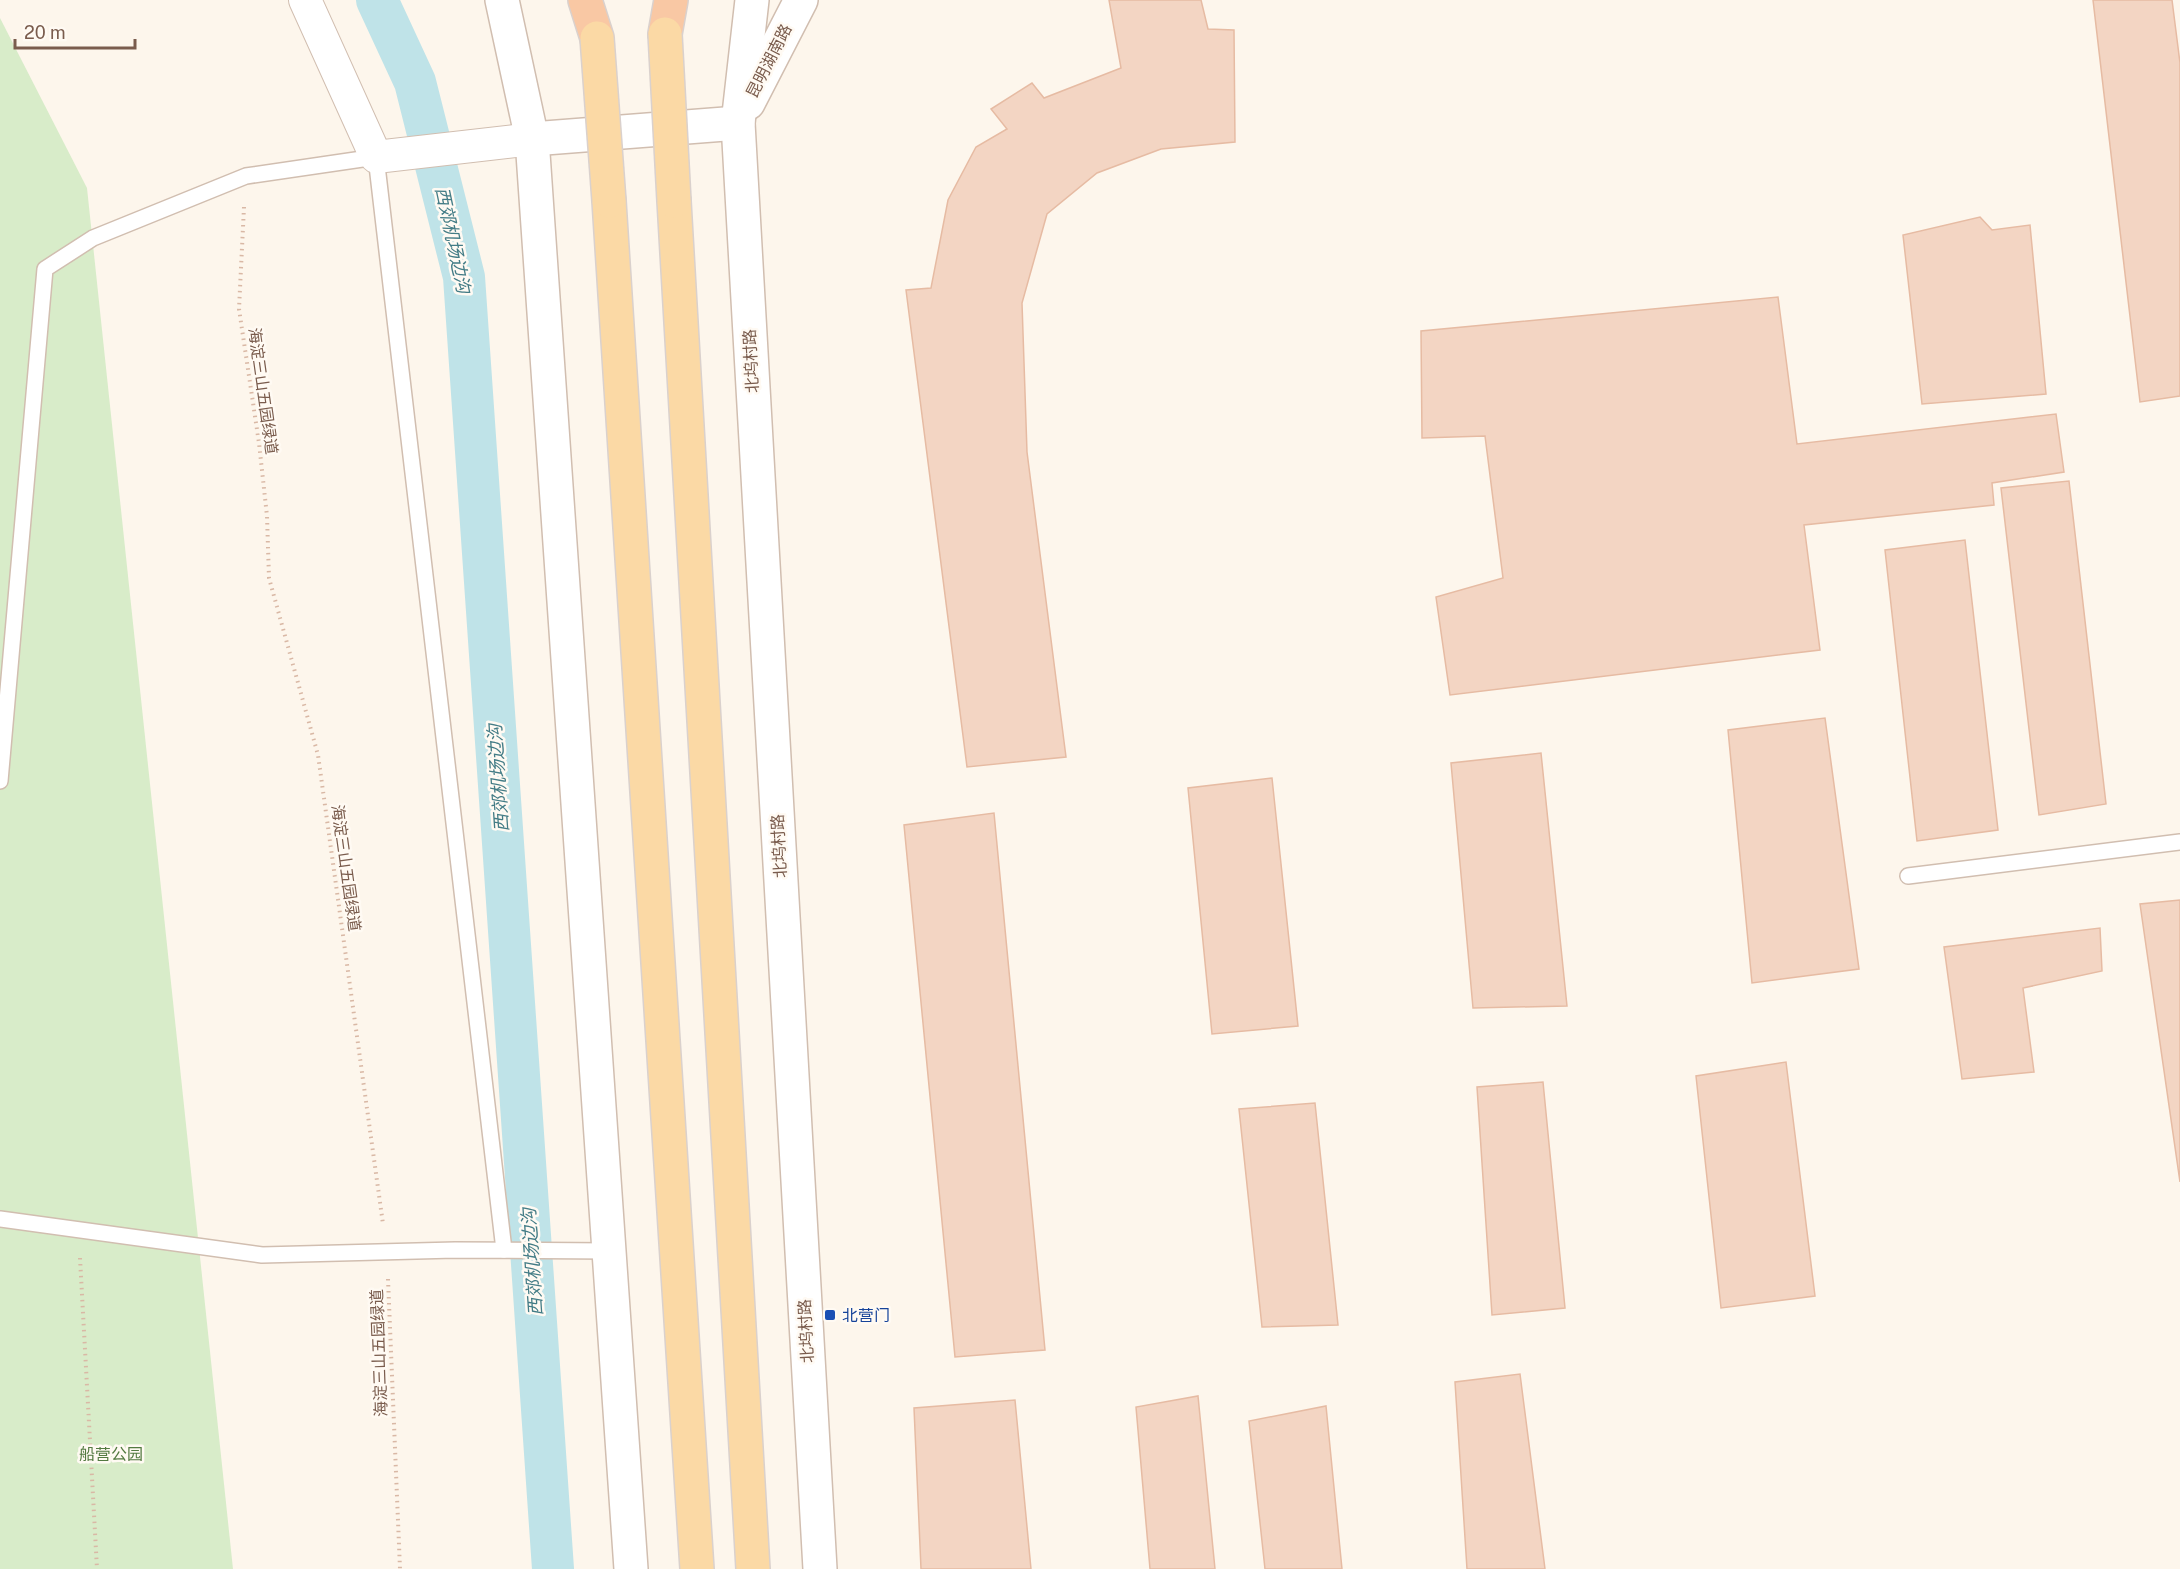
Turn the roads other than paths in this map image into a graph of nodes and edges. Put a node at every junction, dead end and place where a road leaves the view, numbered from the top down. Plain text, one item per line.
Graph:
1 (305, 0) edge
2 (502, 0) edge
3 (585, 0) edge
4 (595, 0) edge
5 (663, 0) edge
6 (671, 0) edge
7 (752, 0) edge
8 (801, 0) edge
9 (665, 34) junction
10 (597, 38) junction
11 (738, 123) junction
12 (532, 140) junction
13 (376, 157) junction
14 (0, 781) edge
15 (2180, 842) edge
16 (1908, 876) dead end
17 (0, 1219) edge
18 (508, 1250) junction
19 (609, 1251) junction
20 (631, 1569) edge
21 (697, 1569) edge
22 (753, 1569) edge
23 (820, 1569) edge

1 - 13 street
2 - 12 street
3 - 10 highway
4 - 10 highway
5 - 9 highway
6 - 9 highway
7 - 11 street, 北坞村路
8 - 11 street, 昆明湖南路
9 - 22 main road, bridge
10 - 21 main road, bridge
11 - 12 street
11 - 23 street, 北坞村路
12 - 13 street
12 - 19 street
13 - 14 lane
13 - 18 lane
15 - 16 lane
17 - 18 lane
18 - 19 lane
19 - 20 street

